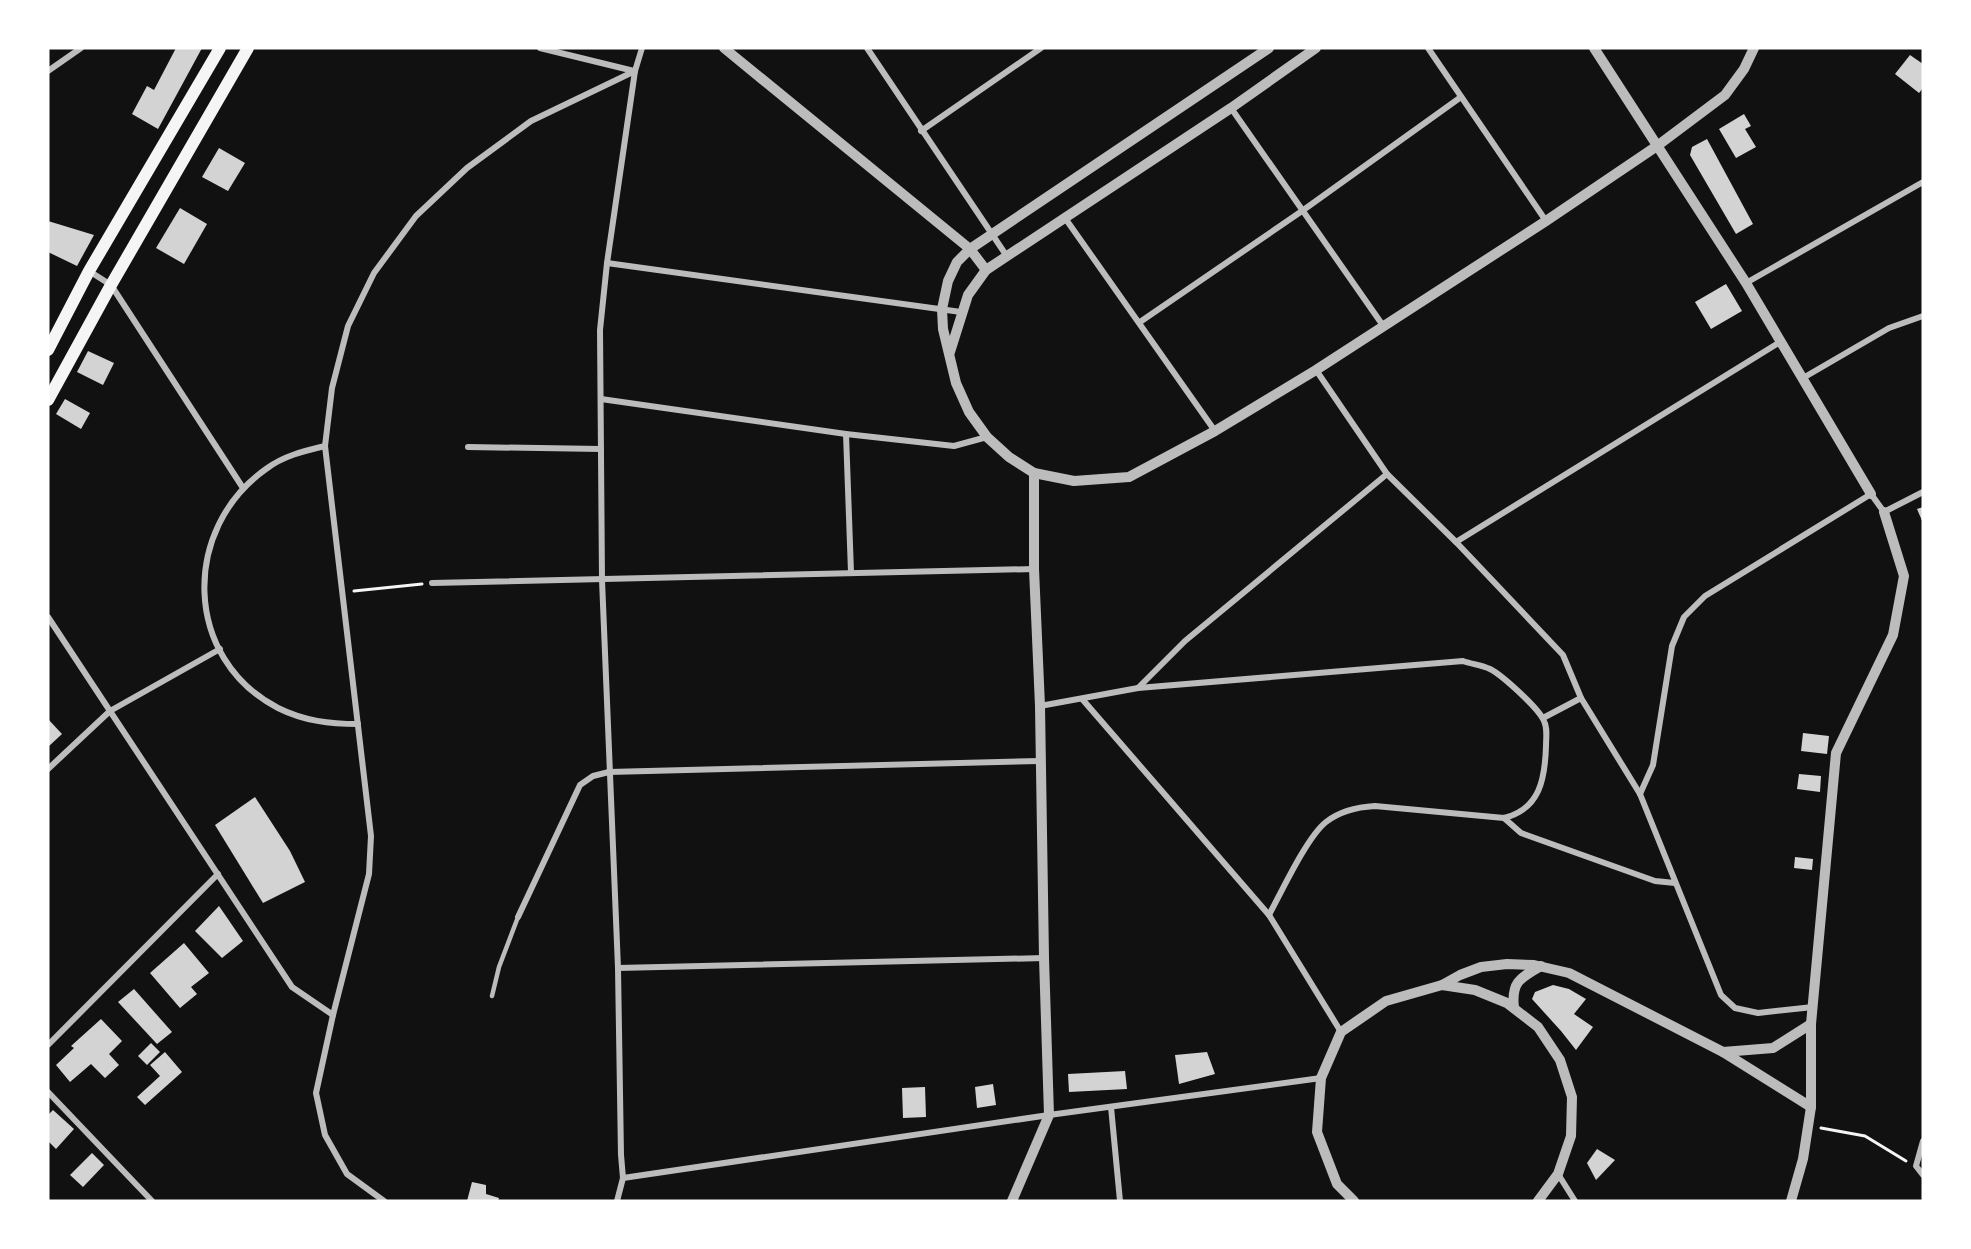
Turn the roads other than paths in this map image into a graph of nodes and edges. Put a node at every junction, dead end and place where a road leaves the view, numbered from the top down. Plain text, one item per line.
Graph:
1 (81, 48) edge
2 (220, 48) edge
3 (248, 48) edge
4 (540, 48) edge
5 (642, 48) edge
6 (724, 48) edge
7 (867, 48) edge
8 (1041, 48) edge
9 (1269, 48) edge
10 (1428, 48) edge
11 (1594, 48) edge
12 (1754, 48) edge
13 (1309, 50) edge
14 (48, 71) edge
15 (635, 71) junction
16 (1461, 98) junction
17 (1231, 108) junction
18 (921, 131) junction
19 (1657, 146) junction
20 (1923, 182) edge
21 (1302, 210) junction
22 (1065, 218) junction
23 (1546, 221) junction
24 (993, 233) junction
25 (970, 249) junction
26 (1006, 255) junction
27 (607, 263) junction
28 (986, 270) junction
29 (89, 271) junction
30 (1746, 284) junction
31 (111, 285) junction
32 (942, 309) junction
33 (961, 312) junction
34 (1923, 316) edge
35 (1140, 322) junction
36 (1384, 327) junction
37 (1780, 342) junction
38 (48, 350) edge
39 (950, 352) junction
40 (1316, 370) junction
41 (1803, 378) junction
42 (601, 399) junction
43 (48, 400) edge
44 (1215, 431) junction
45 (846, 434) junction
46 (987, 437) junction
47 (325, 446) junction
48 (468, 447) dead end
49 (601, 449) junction
50 (1034, 473) junction
51 (1387, 474) junction
52 (243, 488) junction
53 (1923, 492) edge
54 (1871, 494) junction
55 (1884, 512) junction
56 (1455, 542) junction
57 (1034, 569) junction
58 (852, 572) junction
59 (602, 580) junction
60 (432, 583) road end
61 (48, 617) edge
62 (220, 649) junction
63 (1138, 688) junction
64 (1581, 698) junction
65 (1083, 699) junction
66 (1040, 706) junction
67 (110, 711) junction
68 (1543, 718) junction
69 (358, 724) junction
70 (1040, 761) junction
71 (48, 769) edge
72 (609, 772) junction
73 (1640, 794) junction
74 (1504, 818) junction
75 (218, 874) junction
76 (1675, 883) junction
77 (1269, 915) junction
78 (518, 917) joint
79 (1044, 958) junction
80 (1541, 966) junction
81 (618, 968) junction
82 (1442, 985) junction
83 (492, 996) dead end
84 (1813, 1007) junction
85 (1514, 1008) junction
86 (333, 1015) junction
87 (1811, 1024) junction
88 (1341, 1032) junction
89 (48, 1045) edge
90 (1723, 1052) junction
91 (1321, 1078) junction
92 (48, 1092) edge
93 (1111, 1107) junction
94 (1810, 1107) junction
95 (1049, 1115) junction
96 (1923, 1141) edge
97 (1558, 1173) junction
98 (1923, 1175) edge
99 (623, 1178) junction
100 (152, 1201) edge
101 (384, 1201) edge
102 (617, 1201) edge
103 (1012, 1201) edge
104 (1120, 1201) edge
105 (1354, 1201) edge
106 (1538, 1201) edge
107 (1575, 1201) edge
108 (1791, 1201) edge

1 - 14 street
2 - 29 main road
3 - 31 main road
4 - 15 street
5 - 15 street
6 - 25 street
7 - 18 street
8 - 18 street
9 - 24 street
10 - 16 street
11 - 19 street
12 - 19 street
13 - 17 street
15 - 27 street
15 - 47 street
16 - 21 street
16 - 23 street
17 - 21 street
17 - 22 street
18 - 24 street
19 - 23 street
19 - 30 street
20 - 30 street
21 - 35 street
21 - 36 street
22 - 26 street
22 - 35 street
23 - 36 street
24 - 25 street
24 - 26 street
25 - 28 street
25 - 32 street
26 - 28 street
27 - 32 street
27 - 42 street
28 - 33 street
29 - 31 street
29 - 38 main road
30 - 37 street
31 - 43 main road
31 - 52 street
32 - 33 street
32 - 39 street
33 - 39 street
34 - 41 street
35 - 44 street
36 - 40 street
37 - 41 street
37 - 56 street
39 - 46 street
40 - 44 street
40 - 51 street
41 - 54 street
42 - 45 street
42 - 49 street
44 - 50 street
45 - 46 street
45 - 58 street
46 - 50 street
47 - 52 street
47 - 69 street
48 - 49 street
49 - 59 street
50 - 57 street
51 - 56 street
51 - 63 street
52 - 62 street
53 - 55 street
54 - 55 street
54 - 73 street
55 - 84 street
56 - 64 street
57 - 58 street
57 - 66 street
58 - 59 street
59 - 60 street
59 - 72 street
61 - 67 street
62 - 67 street
62 - 69 street
63 - 65 street
63 - 68 street
64 - 68 street
64 - 73 street
65 - 66 street
65 - 77 street
66 - 70 street
67 - 71 street
67 - 75 street
68 - 74 street
69 - 86 street
70 - 72 street
70 - 79 street
72 - 78 street
72 - 81 street
73 - 76 street
74 - 76 street
74 - 77 street
75 - 86 street
75 - 89 street
76 - 84 street
77 - 88 street
78 - 83 lane
79 - 81 street
79 - 95 street
80 - 82 street
80 - 85 street
80 - 90 street
81 - 99 street
82 - 85 street
82 - 88 street
84 - 87 street
85 - 97 street
86 - 101 street
87 - 90 street
87 - 94 street
88 - 91 street
90 - 94 street
91 - 93 street
91 - 105 street
92 - 100 street
93 - 95 street
93 - 104 street
94 - 108 street
95 - 99 street
95 - 103 street
96 - 98 street
97 - 106 street
97 - 107 street
99 - 102 street

